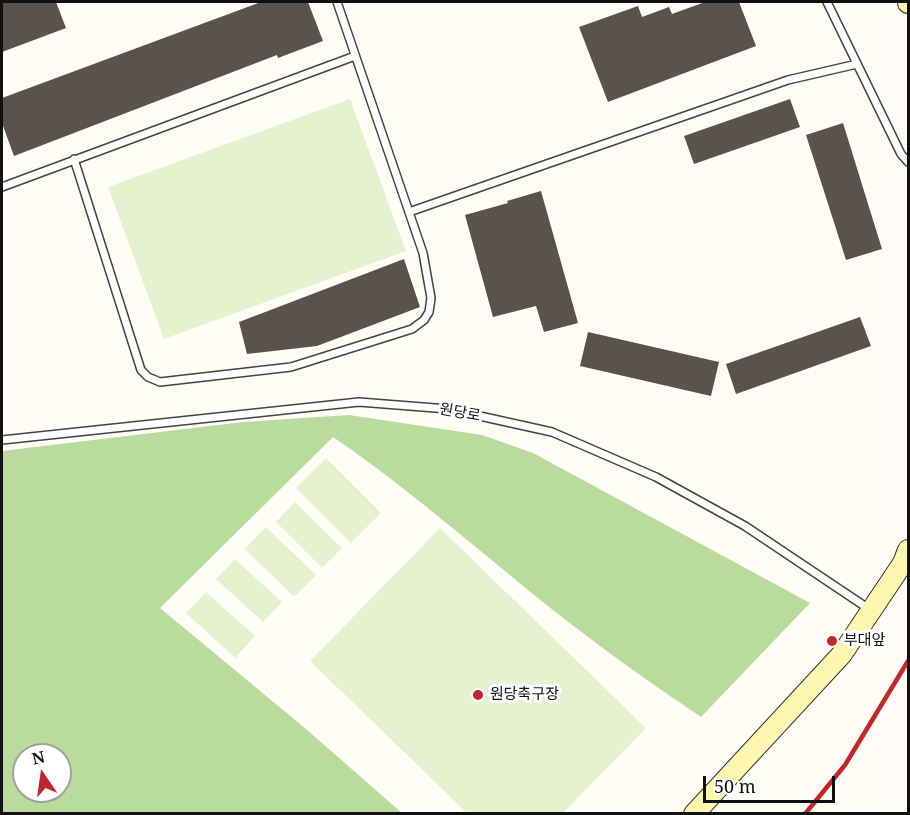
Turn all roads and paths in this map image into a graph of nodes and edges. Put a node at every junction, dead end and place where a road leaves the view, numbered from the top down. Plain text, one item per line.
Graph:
1 (337, 2) edge
2 (827, 2) edge
3 (355, 56) junction
4 (857, 64) junction
5 (74, 159) junction
6 (909, 162) edge
7 (2, 187) edge
8 (410, 212) junction
9 (2, 440) edge
10 (909, 550) edge
11 (871, 610) junction
12 (694, 813) edge

1 - 3 lane
2 - 4 lane
3 - 5 lane
3 - 8 lane
4 - 6 lane
4 - 8 lane
5 - 7 lane
5 - 8 lane
9 - 11 lane, 원당로
10 - 11 main road
11 - 12 main road

